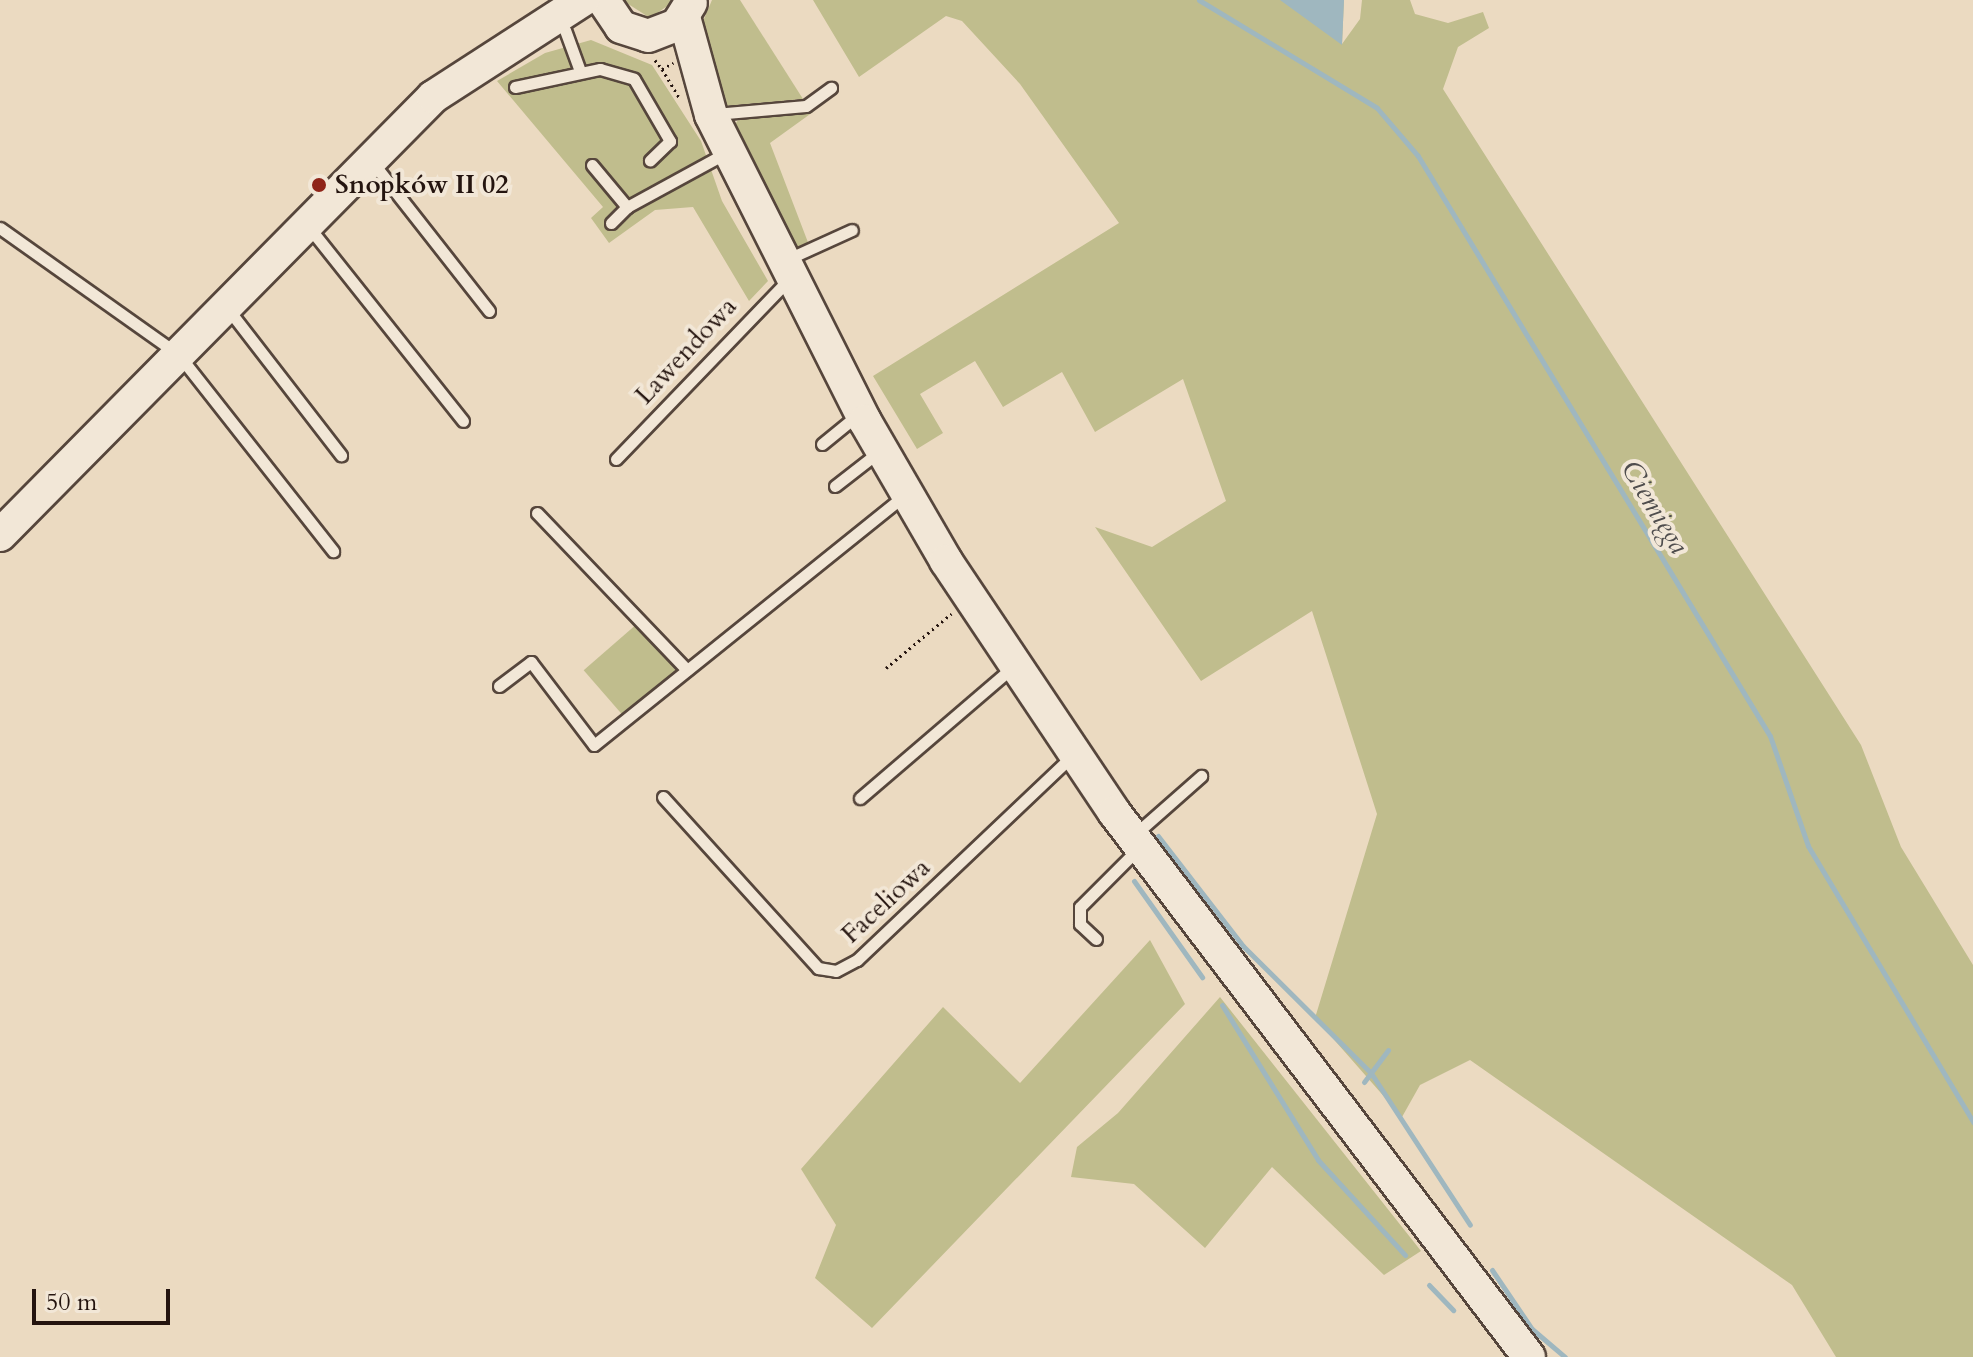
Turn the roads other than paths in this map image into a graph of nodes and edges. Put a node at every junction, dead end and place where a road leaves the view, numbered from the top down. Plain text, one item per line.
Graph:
1 (583, 0) edge
2 (688, 9) edge
3 (608, 10) edge
4 (565, 30) junction
5 (530, 36) junction
6 (648, 36) junction
7 (580, 71) junction
8 (515, 87) dead end
9 (831, 88) dead end
10 (711, 115) junction
11 (729, 152) junction
12 (370, 160) junction
13 (650, 160) dead end
14 (592, 165) dead end
15 (627, 207) junction
16 (305, 223) junction
17 (611, 223) dead end
18 (0, 228) edge
19 (852, 230) dead end
20 (788, 269) junction
21 (225, 305) junction
22 (489, 311) dead end
23 (178, 354) junction
24 (861, 413) junction
25 (463, 421) dead end
26 (822, 444) dead end
27 (881, 450) junction
28 (341, 455) dead end
29 (616, 459) dead end
30 (835, 486) dead end
31 (905, 494) junction
32 (537, 513) dead end
33 (0, 535) edge
34 (333, 551) dead end
35 (1014, 667) junction
36 (687, 670) junction
37 (499, 686) dead end
38 (1074, 754) junction
39 (1201, 776) dead end
40 (663, 797) dead end
41 (860, 798) dead end
42 (1137, 841) junction
43 (1096, 939) dead end
44 (1529, 1357) edge

1 - 5 main road
2 - 6 main road
2 - 10 main road
3 - 4 main road
3 - 6 main road
4 - 5 main road
4 - 7 lane
5 - 12 main road
6 - 10 main road
7 - 8 lane
7 - 13 lane
9 - 10 lane
10 - 11 main road
11 - 15 lane
11 - 20 main road
12 - 16 main road
12 - 22 lane
14 - 15 lane
15 - 17 lane
16 - 21 main road
16 - 25 lane
18 - 23 lane
19 - 20 lane
20 - 24 main road
20 - 29 lane, Lawendowa
21 - 23 main road
21 - 28 lane
23 - 33 main road
23 - 34 lane
24 - 26 lane
24 - 27 main road
27 - 30 lane
27 - 31 main road
31 - 35 main road
31 - 36 lane
32 - 36 lane
35 - 38 main road
35 - 41 lane
36 - 37 lane
38 - 40 lane, Faceliowa
38 - 42 main road
39 - 42 lane
42 - 43 lane
42 - 44 main road

